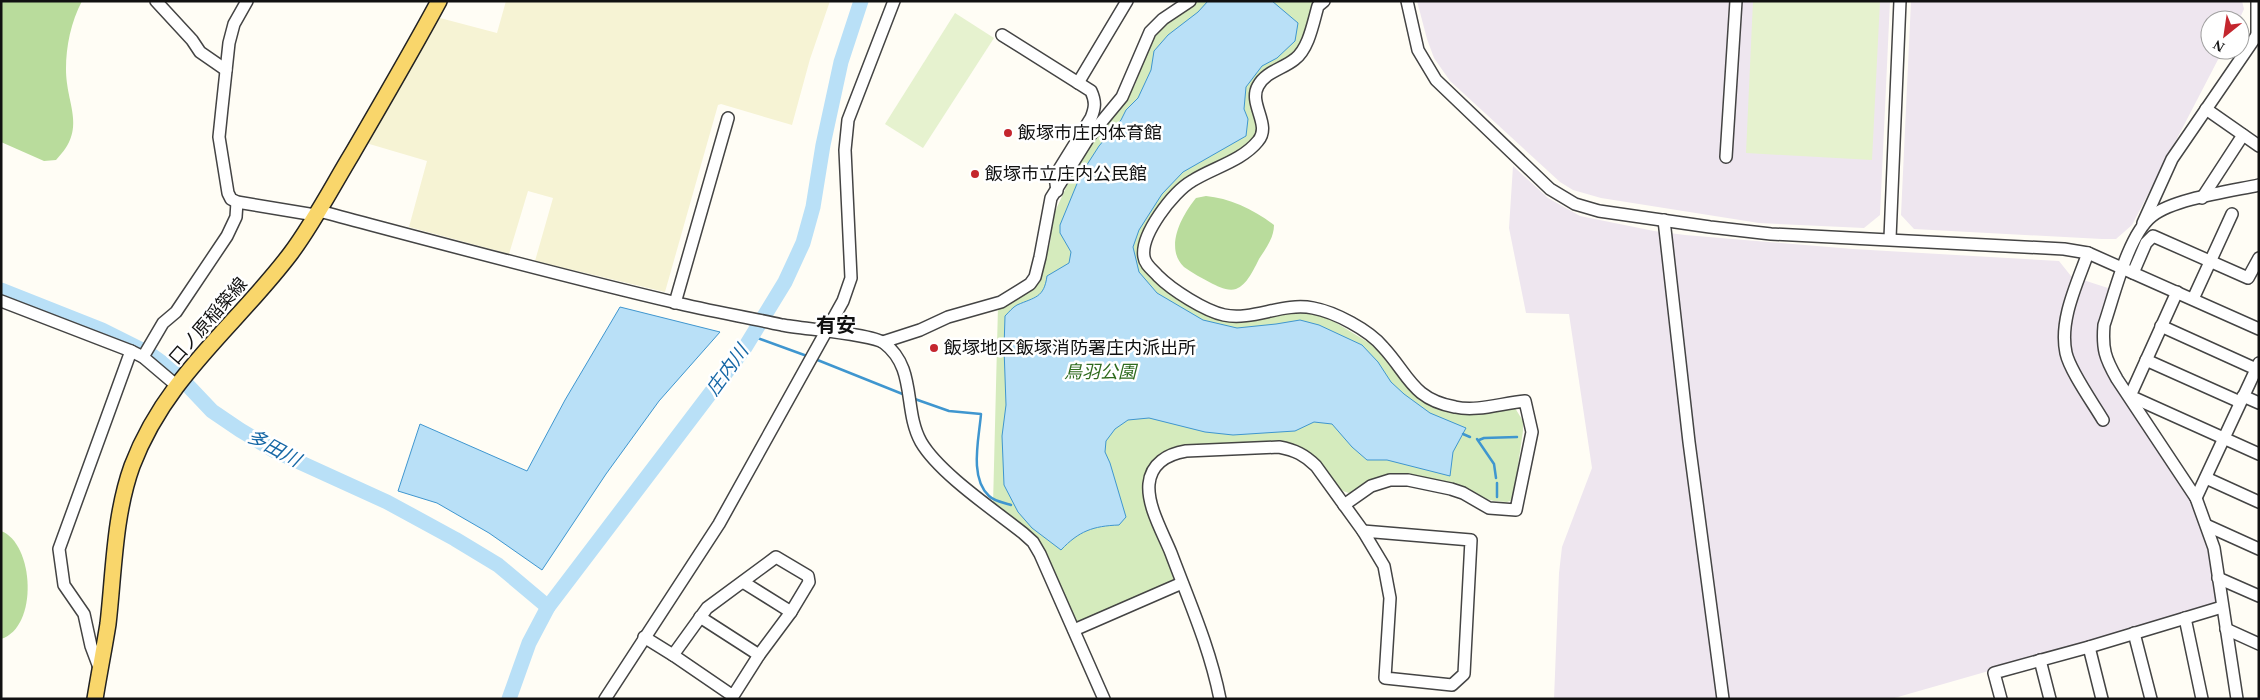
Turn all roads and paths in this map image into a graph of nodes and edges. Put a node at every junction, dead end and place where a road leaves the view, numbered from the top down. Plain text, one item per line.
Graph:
1 (156, 1) edge
2 (248, 1) edge
3 (894, 1) edge
4 (1127, 1) edge
5 (1190, 1) edge
6 (1324, 1) edge
7 (1407, 1) edge
8 (1736, 1) edge
9 (1900, 1) edge
10 (2257, 1) edge
11 (436, 2) edge
12 (1002, 35) dead end
13 (2258, 36) edge
14 (226, 70) junction
15 (1078, 83) junction
16 (2206, 109) junction
17 (728, 118) dead end
18 (2244, 135) junction
19 (2259, 146) edge
20 (1726, 157) dead end
21 (2259, 185) edge
22 (1057, 190) junction
23 (2202, 198) junction
24 (237, 202) junction
25 (317, 213) junction
26 (2232, 214) dead end
27 (1664, 220) junction
28 (2142, 226) junction
29 (1890, 238) junction
30 (2088, 253) junction
31 (2259, 258) edge
32 (2210, 261) junction
33 (2128, 271) junction
34 (2177, 292) junction
35 (2193, 299) junction
36 (1, 301) edge
37 (675, 303) junction
38 (2161, 326) junction
39 (2259, 329) edge
40 (826, 332) junction
41 (884, 342) junction
42 (131, 351) junction
43 (143, 357) junction
44 (2146, 360) junction
45 (2257, 366) edge
46 (176, 386) junction
47 (2130, 396) junction
48 (2242, 399) junction
49 (2259, 403) edge
50 (2103, 420) dead end
51 (2224, 438) junction
52 (2259, 454) edge
53 (2206, 478) junction
54 (2196, 498) junction
55 (2259, 502) edge
56 (1344, 505) junction
57 (2208, 526) junction
58 (1363, 531) junction
59 (2259, 548) edge
60 (2218, 578) junction
61 (743, 582) junction
62 (1182, 583) junction
63 (2259, 596) edge
64 (2222, 607) junction
65 (791, 612) junction
66 (700, 617) junction
67 (2185, 618) junction
68 (2226, 629) junction
69 (1074, 630) junction
70 (2134, 633) junction
71 (644, 637) junction
72 (2259, 644) edge
73 (2088, 647) junction
74 (673, 655) junction
75 (759, 655) junction
76 (2040, 660) junction
77 (100, 670) junction
78 (95, 699) edge
79 (605, 699) edge
80 (1104, 699) edge
81 (1220, 699) edge
82 (1723, 699) edge
83 (2001, 699) edge
84 (2050, 699) edge
85 (2102, 699) edge
86 (2151, 699) edge
87 (2202, 699) edge
88 (2237, 699) edge

1 - 14 street
2 - 14 street
3 - 40 street
4 - 15 street
5 - 22 street
6 - 56 street
7 - 27 street
8 - 20 street
9 - 29 street
10 - 13 street
11 - 25 main road, 口ノ原稲築線
12 - 15 street
13 - 16 street
14 - 24 street
15 - 22 street
16 - 18 street
16 - 28 street
17 - 37 street
18 - 19 street
18 - 23 street
21 - 23 street
22 - 41 street
23 - 28 street
24 - 25 street
24 - 43 street
25 - 37 street
25 - 46 main road, 口ノ原稲築線
26 - 32 street
27 - 29 street
27 - 82 street
28 - 33 street
29 - 30 street
30 - 33 street
30 - 50 street
31 - 32 street
32 - 33 street
32 - 35 street
33 - 34 street
33 - 47 street
34 - 35 street
34 - 38 street
35 - 39 street
36 - 42 street
37 - 40 street
38 - 44 street
38 - 45 street
40 - 41 street
40 - 71 street
41 - 69 street
42 - 43 street
42 - 77 street
43 - 46 street
44 - 47 street
44 - 48 street
45 - 48 street
46 - 77 main road, 口ノ原稲築線
47 - 51 street
47 - 54 street
48 - 49 street
48 - 51 street
51 - 52 street
51 - 53 street
53 - 54 street
53 - 55 street
54 - 57 street
56 - 58 street
56 - 62 street
57 - 59 street
57 - 60 street
58 - 58 street
60 - 63 street
60 - 64 street
61 - 65 street
61 - 65 street
61 - 66 street
62 - 69 street
62 - 81 street
64 - 67 street
64 - 68 street
65 - 75 street
66 - 74 street
66 - 75 street
67 - 70 street
67 - 87 street
68 - 72 street
68 - 88 street
69 - 80 street
70 - 73 street
70 - 86 street
71 - 74 street
71 - 79 street
73 - 76 street
73 - 85 street
74 - 75 street
76 - 83 street
76 - 84 street
77 - 78 main road, 口ノ原稲築線

